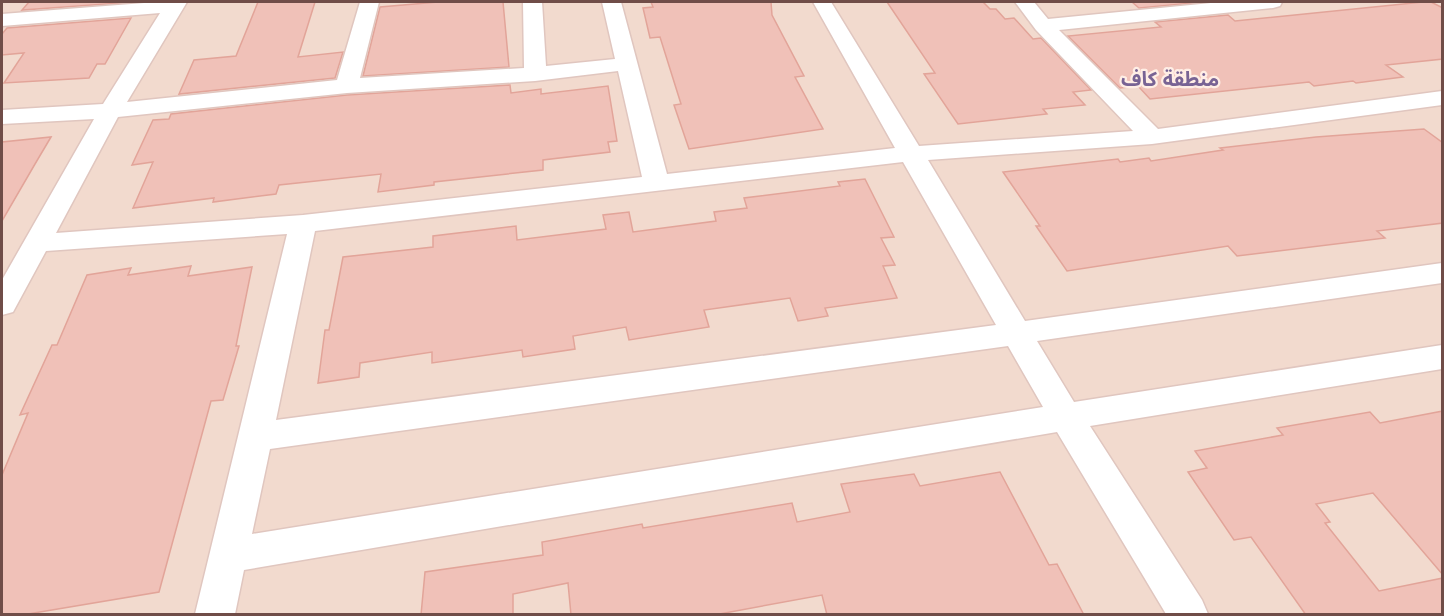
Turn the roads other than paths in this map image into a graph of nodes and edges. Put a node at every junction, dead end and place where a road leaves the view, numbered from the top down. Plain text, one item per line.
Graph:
1 (369, 2) edge
2 (532, 2) edge
3 (612, 2) edge
4 (822, 2) edge
5 (1024, 2) edge
6 (1119, 2) edge
7 (1273, 2) edge
8 (176, 4) edge
9 (1136, 17) junction
10 (2, 20) edge
11 (1043, 26) junction
12 (626, 64) junction
13 (535, 74) junction
14 (347, 86) junction
15 (1431, 99) edge
16 (110, 111) junction
17 (2, 117) edge
18 (1443, 117) edge
19 (1152, 136) junction
20 (911, 154) junction
21 (657, 184) junction
22 (303, 224) junction
23 (37, 243) junction
24 (1443, 273) edge
25 (2, 305) edge
26 (1017, 332) junction
27 (1443, 357) edge
28 (1065, 416) junction
29 (256, 437) junction
30 (228, 556) junction
31 (215, 615) edge
32 (1188, 615) edge

1 - 14 street
2 - 13 street
3 - 12 street
4 - 20 street
5 - 11 street
6 - 9 street
7 - 9 street
8 - 10 street
8 - 16 street
9 - 11 street
11 - 19 street
12 - 13 street
12 - 21 street
13 - 14 street
14 - 16 street
15 - 18 street
15 - 19 street
16 - 17 street
16 - 23 street
19 - 20 street
20 - 21 street
20 - 26 street
21 - 22 street
22 - 23 street
22 - 29 street
23 - 25 street
24 - 26 street
26 - 28 street
26 - 29 street
27 - 28 street
28 - 30 street
28 - 32 street
29 - 30 street
30 - 31 street

